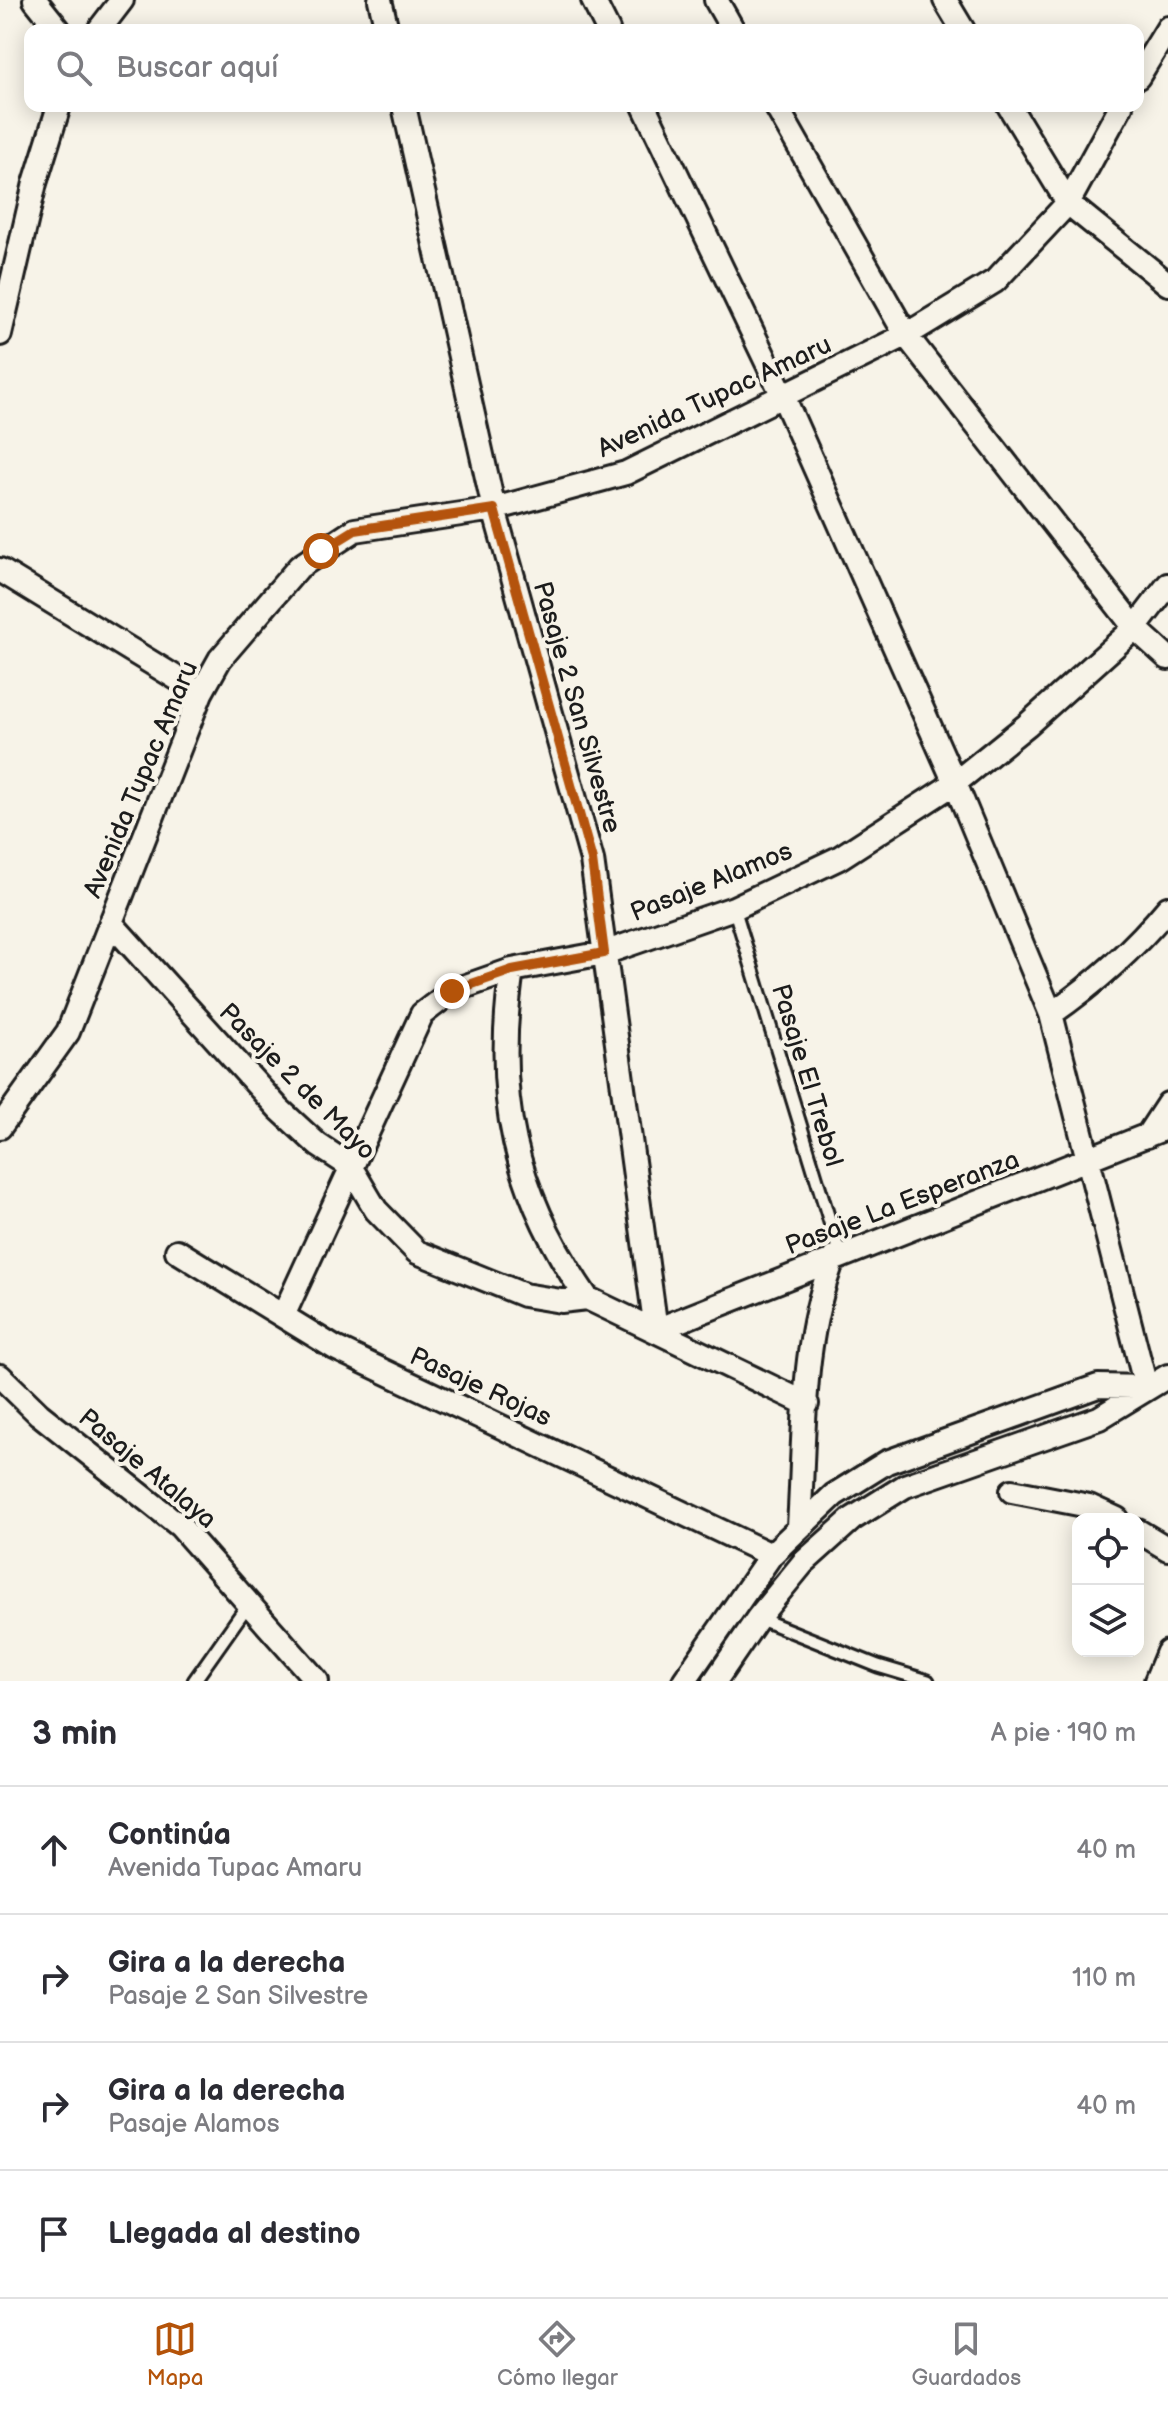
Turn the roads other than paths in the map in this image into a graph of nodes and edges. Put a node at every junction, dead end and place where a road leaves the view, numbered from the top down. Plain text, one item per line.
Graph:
1 (35, 0) edge
2 (122, 0) edge
3 (380, 0) edge
4 (593, 0) edge
5 (716, 0) edge
6 (945, 0) edge
7 (54, 24) edge
8 (104, 24) edge
9 (386, 24) edge
10 (605, 24) edge
11 (730, 24) edge
12 (959, 24) edge
13 (1168, 28) edge
14 (1144, 67) edge
15 (57, 112) edge
16 (405, 112) edge
17 (647, 112) edge
18 (779, 112) edge
19 (1013, 112) edge
20 (1118, 112) edge
21 (1068, 203) junction
22 (1168, 284) edge
23 (0, 334) edge
24 (906, 335) junction
25 (783, 396) junction
26 (494, 509) junction
27 (0, 570) edge
28 (1168, 585) edge
29 (1135, 628) junction
30 (1168, 658) edge
31 (201, 693) junction
32 (955, 783) junction
33 (734, 908) junction
34 (1168, 908) edge
35 (111, 923) junction
36 (604, 953) junction
37 (512, 970) junction
38 (1051, 1014) junction
39 (1168, 1104) edge
40 (0, 1127) edge
41 (1158, 1132) edge
42 (1090, 1159) junction
43 (350, 1166) junction
44 (177, 1251) dead end
45 (837, 1256) junction
46 (587, 1298) junction
47 (283, 1316) junction
48 (656, 1330) junction
49 (0, 1376) edge
50 (1168, 1376) edge
51 (1146, 1387) junction
52 (807, 1404) junction
53 (1012, 1491) dead end
54 (1104, 1513) edge
55 (799, 1526) junction
56 (1144, 1535) edge
57 (1168, 1549) edge
58 (771, 1555) junction
59 (250, 1603) junction
60 (758, 1618) junction
61 (1168, 1652) edge
62 (194, 1681) edge
63 (317, 1681) edge
64 (684, 1681) edge
65 (715, 1681) edge
66 (928, 1681) edge
67 (1156, 1681) edge

1 - 7 street
2 - 8 street
3 - 9 street
4 - 10 street
5 - 11 street
6 - 12 street
13 - 14 street
15 - 23 street
16 - 26 street, Pasaje 2 San Silvestre
17 - 25 street
18 - 24 street
19 - 21 street
20 - 21 street, Avenida Tupac Amaru
21 - 22 street
21 - 24 street, Avenida Tupac Amaru
24 - 25 street, Avenida Tupac Amaru
24 - 29 street
25 - 26 street, Avenida Tupac Amaru
25 - 32 street
26 - 31 street, Avenida Tupac Amaru
26 - 36 street, Pasaje 2 San Silvestre
27 - 31 street
28 - 29 street, Pasaje Alamos
29 - 30 street
29 - 32 street, Pasaje Alamos
31 - 35 street, Avenida Tupac Amaru
32 - 33 street, Pasaje Alamos
32 - 38 street
33 - 36 street, Pasaje Alamos
33 - 45 lane, Pasaje El Trebol
34 - 38 street
35 - 40 street, Avenida Tupac Amaru
35 - 43 street, Pasaje 2 de Mayo
36 - 37 street, Pasaje Alamos
36 - 48 street, Pasaje 2 San Silvestre
37 - 43 street, Pasaje Alamos
37 - 46 street
38 - 42 street
39 - 41 street
41 - 42 street, Pasaje La Esperanza
42 - 45 street, Pasaje La Esperanza
42 - 51 street
43 - 46 street, Pasaje 2 de Mayo
43 - 47 street, Pasaje Alamos
44 - 47 street, Pasaje Rojas
45 - 48 street, Pasaje La Esperanza
45 - 52 street
46 - 48 street, Pasaje 2 de Mayo
47 - 58 street, Pasaje Rojas
48 - 52 street, Pasaje 2 de Mayo
49 - 59 street, Pasaje Atalaya
50 - 51 street
51 - 55 street
51 - 60 street
52 - 55 street
53 - 54 street
55 - 58 street
56 - 57 street
58 - 64 street
59 - 62 lane
59 - 63 street, Pasaje Atalaya
60 - 65 street
60 - 66 lane
61 - 67 street

